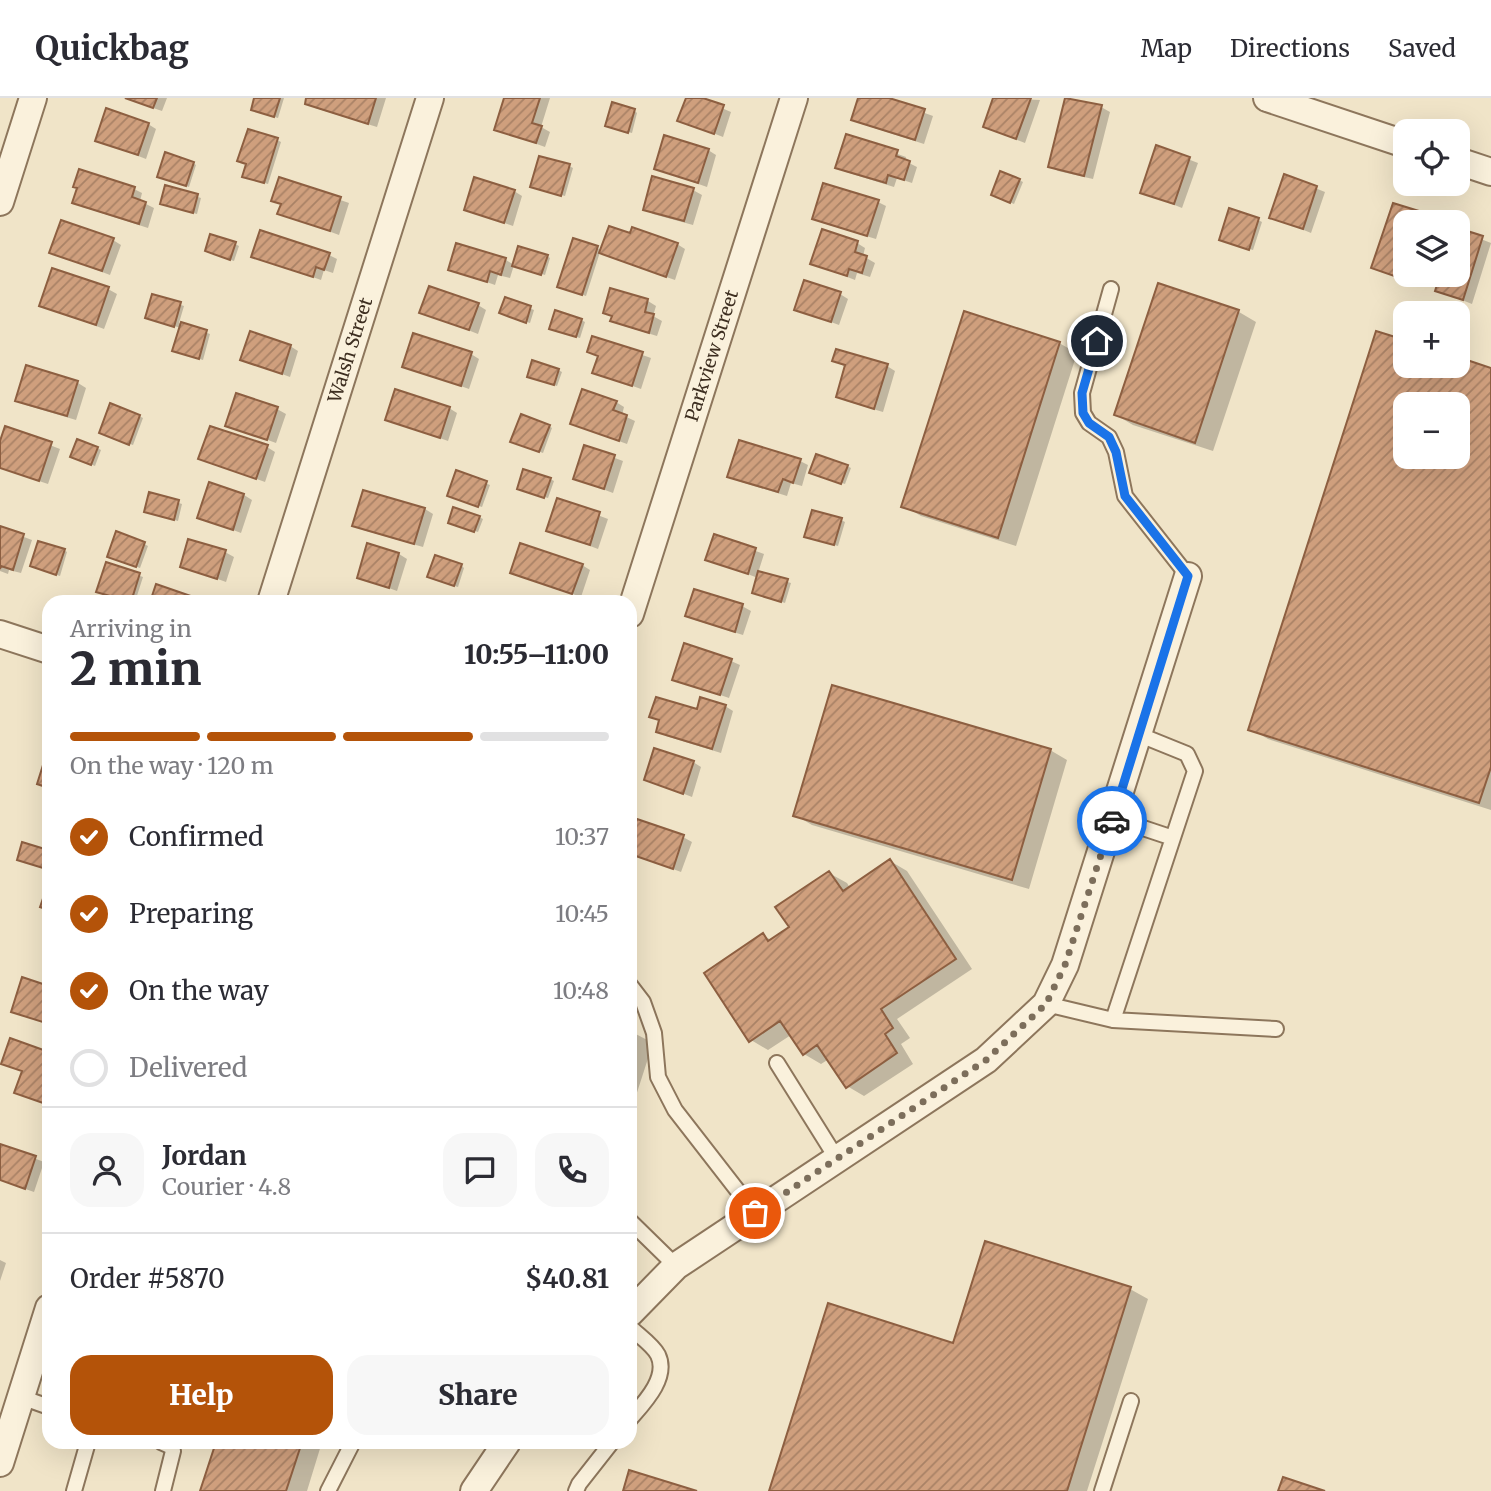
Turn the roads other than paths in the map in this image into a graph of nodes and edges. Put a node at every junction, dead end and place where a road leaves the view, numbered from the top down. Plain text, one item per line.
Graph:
1 (33, 98) edge
2 (430, 98) edge
3 (793, 98) edge
4 (1267, 98) edge
5 (1393, 140) edge
6 (1470, 165) edge
7 (1491, 172) edge
8 (0, 202) edge
9 (1111, 289) dead end
10 (1188, 576) joint
11 (273, 595) edge
12 (636, 595) edge
13 (0, 634) edge
14 (42, 648) edge
15 (1140, 735) junction
16 (1113, 818) junction
17 (1173, 838) junction
18 (637, 994) edge
19 (1046, 1004) junction
20 (1113, 1020) junction
21 (1276, 1029) dead end
22 (777, 1063) dead end
23 (837, 1159) junction
24 (755, 1213) junction
25 (637, 1228) edge
26 (676, 1266) junction
27 (637, 1306) edge
28 (42, 1330) edge
29 (637, 1334) edge
30 (21, 1397) junction
31 (1131, 1401) dead end
32 (42, 1404) edge
33 (637, 1410) edge
34 (86, 1449) edge
35 (172, 1449) edge
36 (349, 1449) edge
37 (502, 1449) edge
38 (607, 1449) edge
39 (0, 1463) edge
40 (74, 1491) edge
41 (163, 1491) edge
42 (328, 1491) edge
43 (474, 1491) edge
44 (576, 1491) edge
45 (1102, 1491) edge

1 - 8 street
2 - 11 street, Walsh Street
3 - 12 street, Parkview Street
4 - 5 street
6 - 7 street
9 - 10 lane
10 - 15 street
13 - 14 street
15 - 16 street
15 - 17 lane
16 - 17 lane
16 - 19 street
17 - 20 lane
18 - 24 lane
19 - 20 lane
19 - 23 street
20 - 21 lane
22 - 23 lane
23 - 24 street
24 - 26 street
25 - 26 lane
26 - 27 street
28 - 30 street
29 - 33 lane
30 - 32 lane
30 - 39 street
31 - 45 lane
34 - 40 lane
35 - 41 lane
36 - 42 lane
37 - 43 street
38 - 44 lane

